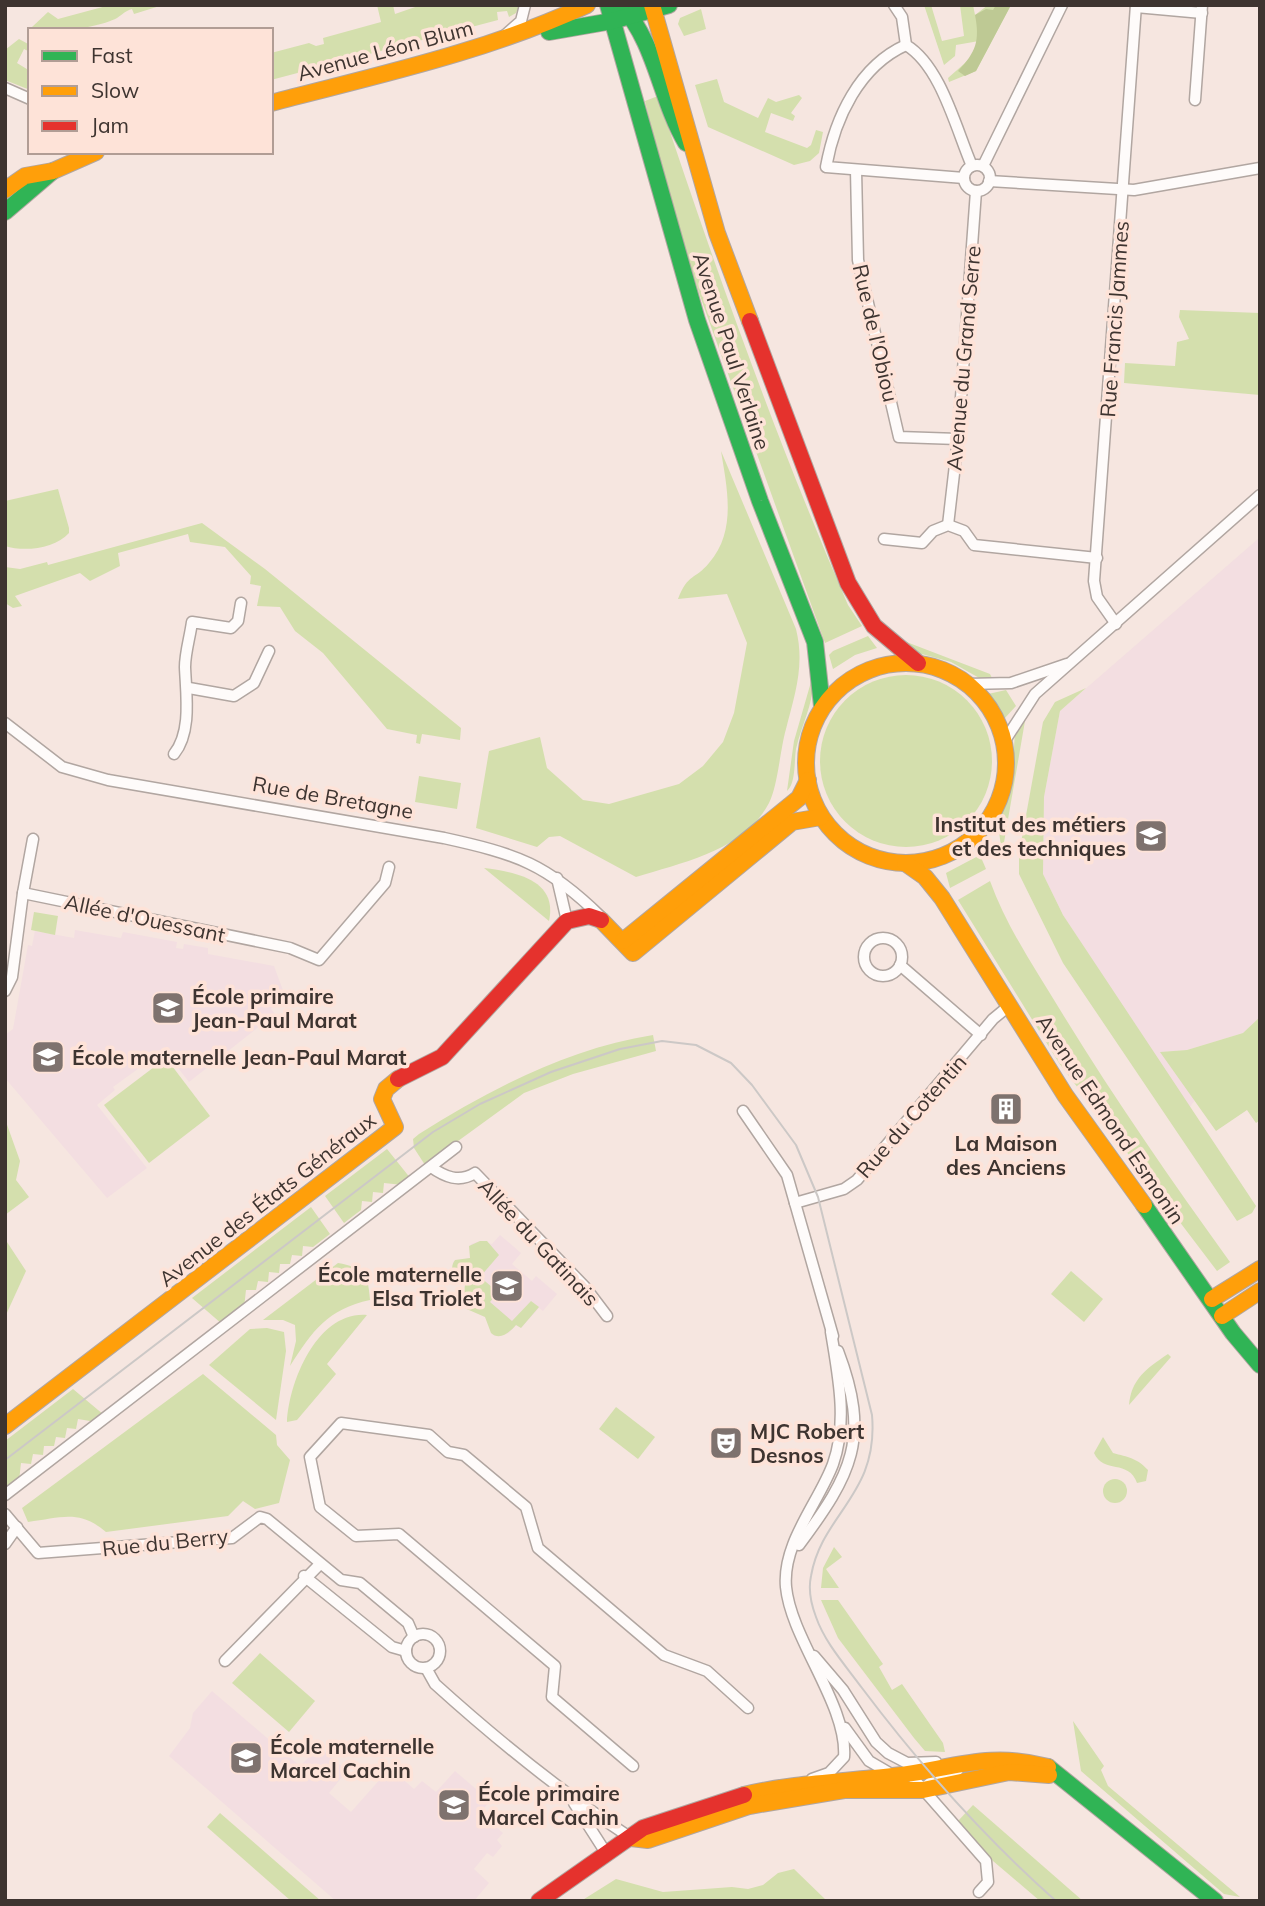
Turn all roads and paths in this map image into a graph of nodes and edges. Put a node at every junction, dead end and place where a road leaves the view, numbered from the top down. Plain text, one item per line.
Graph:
1 (525, 5) edge
2 (894, 5) edge
3 (1062, 5) edge
4 (1136, 6) edge
5 (575, 7) edge
6 (631, 9) edge
7 (1202, 9) edge
8 (498, 41) junction
9 (906, 45) junction
10 (5, 88) edge
11 (28, 98) edge
12 (1195, 100) dead end
13 (273, 102) edge
14 (90, 154) edge
15 (693, 154) junction
16 (977, 166) junction
17 (1260, 168) edge
18 (856, 170) junction
19 (53, 172) junction
20 (964, 178) junction
21 (989, 181) junction
22 (1124, 189) junction
23 (5, 190) edge
24 (976, 191) junction
25 (5, 212) edge
26 (958, 439) junction
27 (1260, 495) edge
28 (948, 525) junction
29 (884, 539) dead end
30 (1097, 558) junction
31 (241, 603) dead end
32 (1116, 625) junction
33 (269, 651) dead end
34 (1073, 662) junction
35 (918, 663) junction
36 (968, 684) junction
37 (189, 688) junction
38 (822, 706) junction
39 (5, 723) edge
40 (1004, 742) junction
41 (174, 754) dead end
42 (808, 780) junction
43 (821, 817) junction
44 (33, 839) dead end
45 (942, 856) junction
46 (905, 863) junction
47 (389, 867) dead end
48 (557, 878) junction
49 (937, 890) junction
50 (23, 893) junction
51 (601, 917) junction
52 (567, 921) junction
53 (628, 947) junction
54 (900, 965) dead end
55 (5, 991) edge
56 (1010, 1005) junction
57 (981, 1035) junction
58 (743, 1111) dead end
59 (456, 1147) dead end
60 (431, 1167) junction
61 (795, 1203) junction
62 (1260, 1269) edge
63 (1260, 1291) edge
64 (1212, 1299) junction
65 (607, 1316) dead end
66 (1222, 1316) junction
67 (831, 1332) junction
68 (1260, 1366) edge
69 (5, 1426) edge
70 (5, 1495) edge
71 (5, 1514) edge
72 (17, 1527) junction
73 (5, 1544) edge
74 (791, 1556) junction
75 (320, 1564) junction
76 (304, 1576) junction
77 (414, 1637) junction
78 (808, 1649) junction
79 (406, 1651) junction
80 (225, 1661) dead end
81 (426, 1668) junction
82 (748, 1708) dead end
83 (837, 1716) junction
84 (876, 1742) junction
85 (969, 1763) junction
86 (633, 1766) dead end
87 (901, 1770) junction
88 (870, 1771) junction
89 (1062, 1776) junction
90 (800, 1784) junction
91 (948, 1786) junction
92 (844, 1790) junction
93 (923, 1790) junction
94 (570, 1798) junction
95 (942, 1811) junction
96 (631, 1838) junction
97 (606, 1853) junction
98 (979, 1892) dead end
99 (539, 1901) edge
100 (1215, 1901) edge

1 - 8 street
2 - 9 street
3 - 16 street
4 - 7 street, Rue Francis Jammes
4 - 22 street, Rue Francis Jammes
5 - 8 main road, Avenue Léon Blum
6 - 8 main road
6 - 15 main road, Avenue Paul Verlaine
6 - 15 main road
6 - 38 main road, Avenue Paul Verlaine
7 - 12 street, Rue Francis Jammes
8 - 13 main road, Avenue Léon Blum
9 - 16 street
9 - 18 street
10 - 11 street
14 - 19 main road
15 - 35 main road, Avenue Paul Verlaine
16 - 20 street
16 - 21 street
17 - 22 street
18 - 20 street
18 - 26 street, Rue de l'Obiou
19 - 23 main road
19 - 25 main road
20 - 24 street
21 - 22 street
21 - 24 street
22 - 30 street, Rue Francis Jammes
24 - 26 street, Avenue du Grand Serre
26 - 28 street, Avenue du Grand Serre
27 - 32 street
28 - 29 street
28 - 30 street
30 - 32 street, Rue Francis Jammes
31 - 37 street
32 - 34 street
33 - 37 street
34 - 36 street
34 - 40 street
35 - 36 main road
35 - 38 main road
36 - 40 main road
37 - 41 street
38 - 42 main road
39 - 48 street, Rue de Bretagne
40 - 45 main road
42 - 43 main road
42 - 53 main road
43 - 46 main road
43 - 53 main road
44 - 50 street
45 - 46 main road
45 - 49 main road
46 - 49 main road, Avenue Edmond Esmonin
47 - 50 street, Allée d'Ouessant
48 - 51 street, Rue de Bretagne
48 - 52 street
49 - 56 main road, Avenue Edmond Esmonin
50 - 55 street
51 - 52 main road
51 - 53 main road, Rue de Bretagne
52 - 69 main road, Avenue des États Généraux
54 - 57 street, Rue du Cotentin
56 - 57 street, Rue du Cotentin
56 - 64 main road, Avenue Edmond Esmonin
57 - 61 street, Rue du Cotentin
58 - 61 street
59 - 60 street
60 - 65 street, Allée du Gatinais
60 - 70 street
61 - 67 street
62 - 64 main road
63 - 66 main road
64 - 66 main road, Avenue Edmond Esmonin
66 - 68 main road, Avenue Edmond Esmonin
67 - 74 street
67 - 74 street
71 - 72 street, Rue du Berry
72 - 73 street
72 - 75 street, Rue du Berry
74 - 78 street
75 - 76 street
75 - 77 street, Rue du Berry
76 - 79 street
76 - 80 street
77 - 79 street
77 - 81 street, Rue du Berry
78 - 83 street
78 - 84 street
79 - 81 street
81 - 94 street
82 - 86 street
83 - 88 street
83 - 90 street
84 - 87 street
84 - 88 street
85 - 87 main road
85 - 89 main road
85 - 93 street
87 - 88 main road
87 - 93 street
88 - 90 main road
88 - 92 street
89 - 91 main road
89 - 100 main road
90 - 96 main road
91 - 93 main road
91 - 95 street
92 - 93 main road
92 - 96 main road
93 - 95 street
94 - 96 street
94 - 97 street
95 - 98 street
96 - 97 main road
97 - 99 main road

